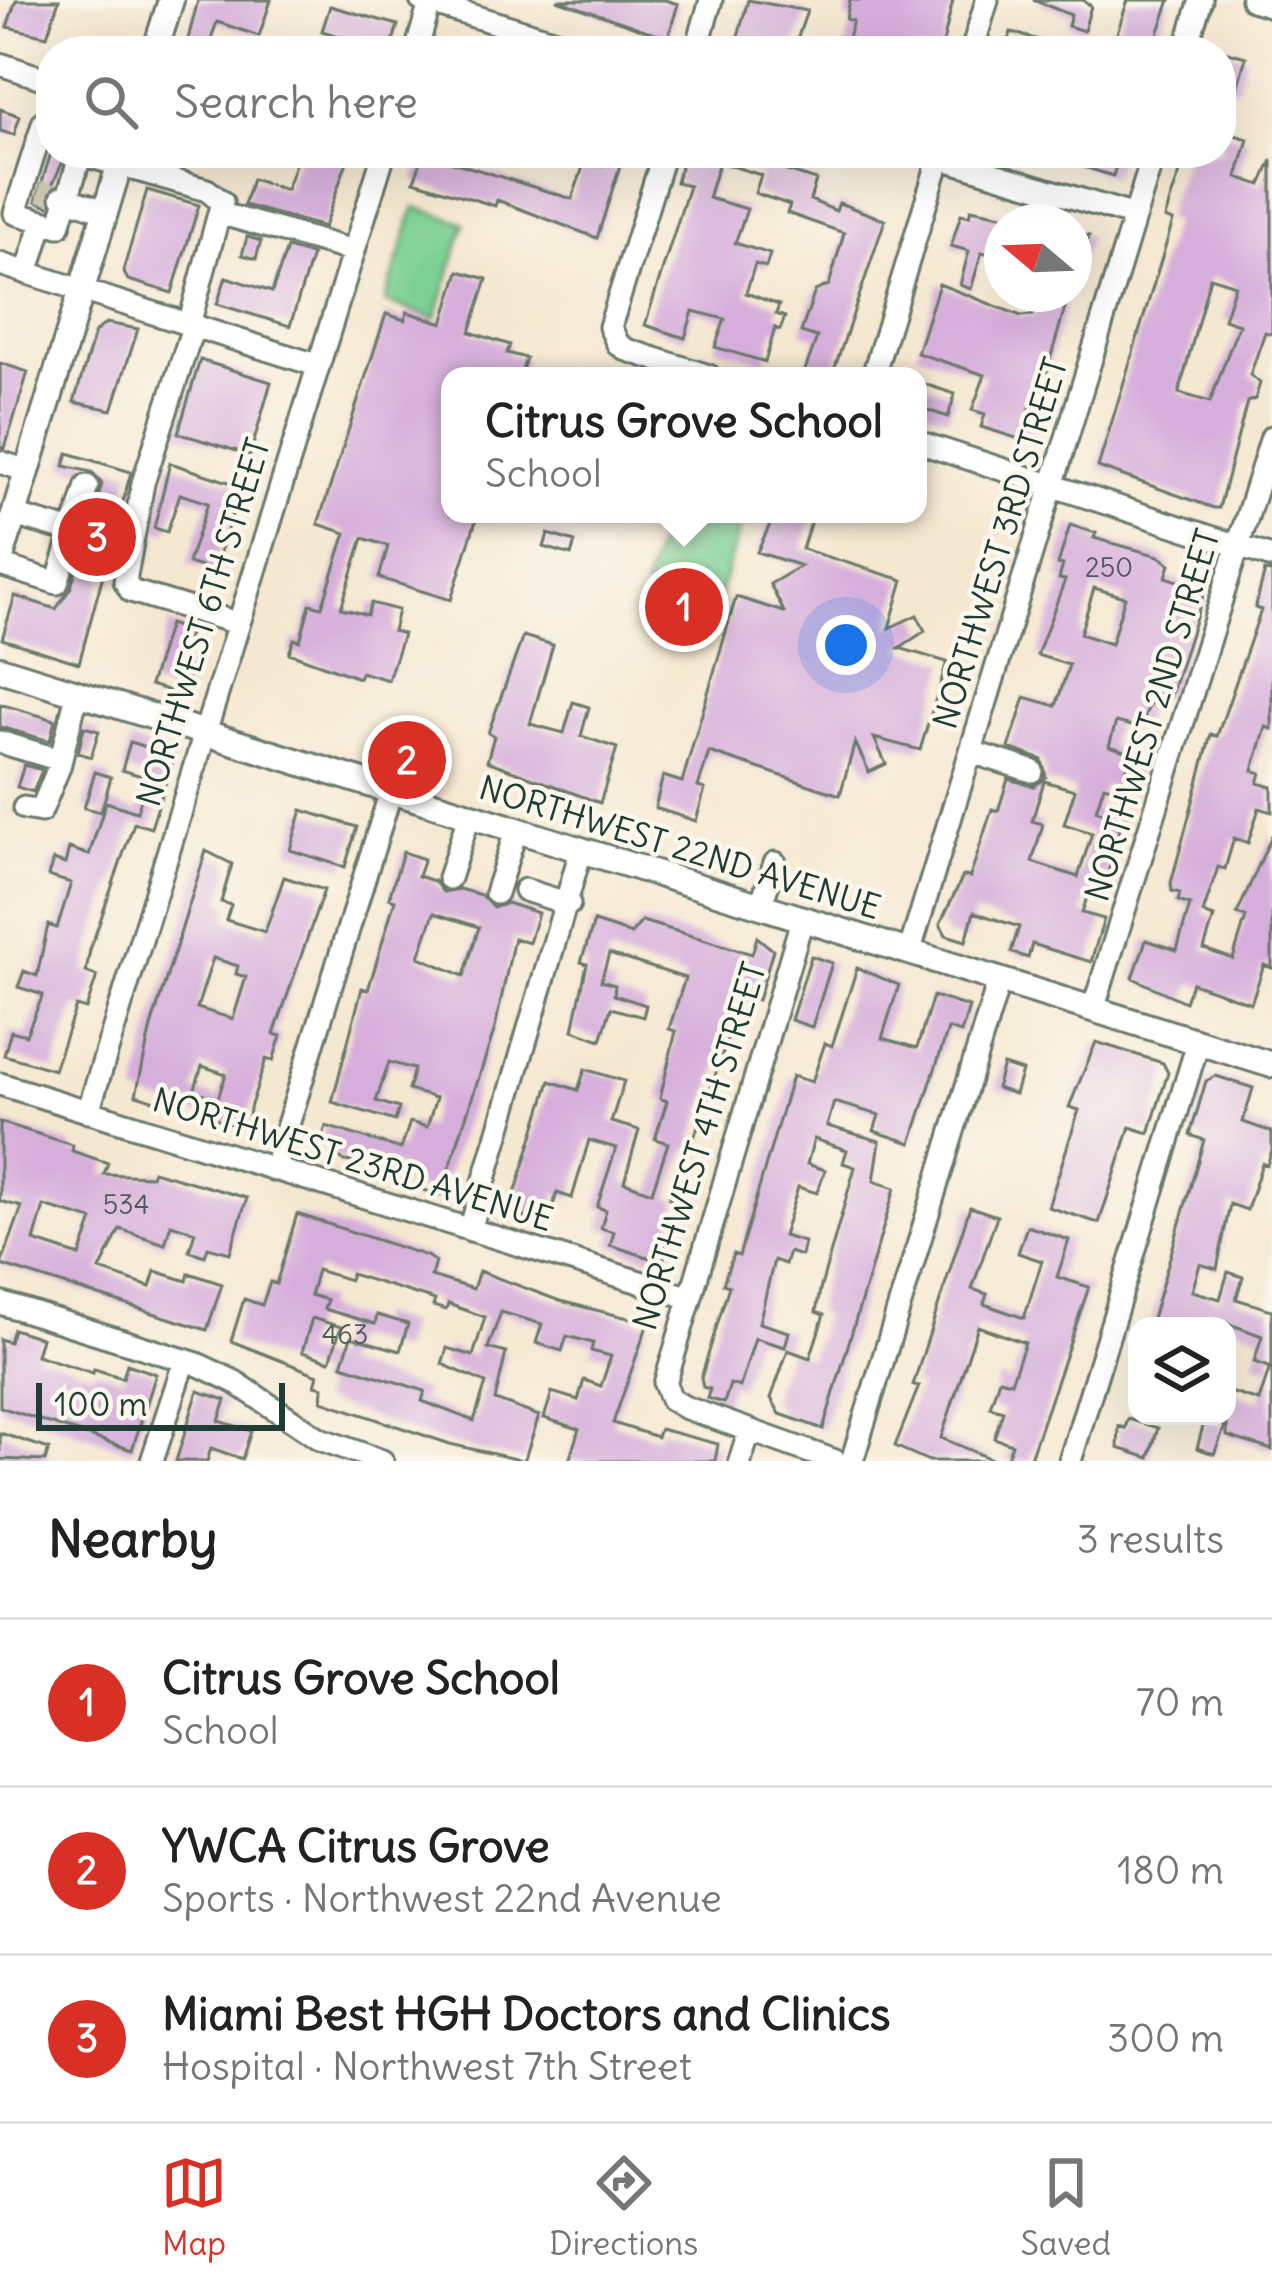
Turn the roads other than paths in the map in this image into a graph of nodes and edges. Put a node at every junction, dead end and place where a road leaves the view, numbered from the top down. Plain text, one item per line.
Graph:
1 (171, 0) edge
2 (711, 0) edge
3 (987, 0) edge
4 (1201, 0) edge
5 (1252, 0) edge
6 (428, 1) edge
7 (1272, 6) edge
8 (160, 36) edge
9 (420, 36) edge
10 (540, 36) edge
11 (700, 36) edge
12 (976, 36) edge
13 (1190, 36) edge
14 (0, 64) edge
15 (36, 76) edge
16 (37, 168) edge
17 (74, 168) edge
18 (118, 168) edge
19 (145, 168) edge
20 (379, 168) edge
21 (659, 168) edge
22 (932, 168) edge
23 (981, 168) edge
24 (1149, 168) edge
25 (65, 198) junction
26 (105, 211) junction
27 (222, 214) junction
28 (1135, 216) junction
29 (43, 221) junction
30 (354, 251) junction
31 (0, 265) edge
32 (27, 273) junction
33 (80, 291) junction
34 (191, 326) junction
35 (316, 365) junction
36 (682, 367) edge
37 (875, 367) edge
38 (1272, 437) edge
39 (927, 445) edge
40 (0, 462) edge
41 (27, 471) junction
42 (87, 486) dead end
43 (1052, 487) junction
44 (14, 515) junction
45 (73, 532) junction
46 (1239, 547) junction
47 (1, 556) edge
48 (1272, 557) edge
49 (237, 623) junction
50 (0, 669) edge
51 (77, 694) junction
52 (204, 734) junction
53 (0, 742) edge
54 (971, 752) junction
55 (60, 760) junction
56 (1032, 771) dead end
57 (391, 791) junction
58 (24, 808) dead end
59 (469, 816) junction
60 (516, 831) junction
61 (581, 851) junction
62 (775, 863) dead end
63 (449, 878) dead end
64 (526, 890) dead end
65 (496, 893) dead end
66 (569, 904) junction
67 (760, 907) junction
68 (802, 920) junction
69 (909, 953) junction
70 (999, 981) junction
71 (1093, 1010) junction
72 (1198, 1042) junction
73 (1272, 1065) edge
74 (0, 1084) edge
75 (88, 1112) junction
76 (274, 1170) junction
77 (470, 1230) junction
78 (688, 1297) junction
79 (0, 1303) edge
80 (185, 1360) junction
81 (749, 1433) junction
82 (152, 1461) edge
83 (382, 1461) edge
84 (740, 1461) edge
85 (835, 1461) edge
86 (852, 1461) edge
87 (1070, 1461) edge

1 - 8 main road
2 - 11 street
3 - 12 street
4 - 13 street
5 - 7 street
6 - 9 street
6 - 10 street
14 - 15 street
16 - 29 street
17 - 25 street
18 - 26 main road
19 - 27 street
20 - 30 street, NORTHWEST 6TH STREET
21 - 36 street
22 - 37 street
23 - 28 street
24 - 28 street, NORTHWEST 3RD STREET
25 - 26 street
25 - 29 street
26 - 33 main road
27 - 30 street
27 - 34 street
28 - 43 street, NORTHWEST 3RD STREET
29 - 32 street
30 - 35 street, NORTHWEST 6TH STREET
31 - 32 street
32 - 33 street
33 - 34 street
33 - 41 main road
34 - 35 street
34 - 49 street
35 - 49 street, NORTHWEST 6TH STREET
38 - 46 street, NORTHWEST 2ND STREET
39 - 43 street
40 - 41 street
41 - 44 main road
42 - 45 street
43 - 46 street
43 - 54 street, NORTHWEST 3RD STREET
44 - 45 street
44 - 47 main road
45 - 47 street
46 - 48 street
46 - 71 street, NORTHWEST 2ND STREET
49 - 52 street, NORTHWEST 6TH STREET
50 - 51 main road, NORTHWEST 22ND AVENUE
51 - 52 main road, NORTHWEST 22ND AVENUE
51 - 55 street
52 - 57 main road, NORTHWEST 22ND AVENUE
52 - 75 street, NORTHWEST 6TH STREET
53 - 55 street
54 - 56 street
54 - 69 street, NORTHWEST 3RD STREET
55 - 58 street
57 - 59 main road, NORTHWEST 22ND AVENUE
57 - 76 street
59 - 60 main road, NORTHWEST 22ND AVENUE
59 - 63 street
60 - 61 main road, NORTHWEST 22ND AVENUE
60 - 65 street
61 - 66 street
61 - 67 main road, NORTHWEST 22ND AVENUE
62 - 67 street
64 - 66 street
66 - 77 street
67 - 68 main road, NORTHWEST 22ND AVENUE
68 - 69 main road, NORTHWEST 22ND AVENUE
68 - 78 street, NORTHWEST 4TH STREET
69 - 70 main road, NORTHWEST 22ND AVENUE
70 - 71 main road, NORTHWEST 22ND AVENUE
70 - 86 street
71 - 72 main road, NORTHWEST 22ND AVENUE
72 - 73 main road, NORTHWEST 22ND AVENUE
72 - 87 street
74 - 75 street, NORTHWEST 23RD AVENUE
75 - 76 street, NORTHWEST 23RD AVENUE
76 - 77 street, NORTHWEST 23RD AVENUE
77 - 78 street, NORTHWEST 23RD AVENUE
78 - 81 street, NORTHWEST 4TH STREET
79 - 80 street
80 - 82 street
80 - 83 street
81 - 84 street
81 - 85 street

